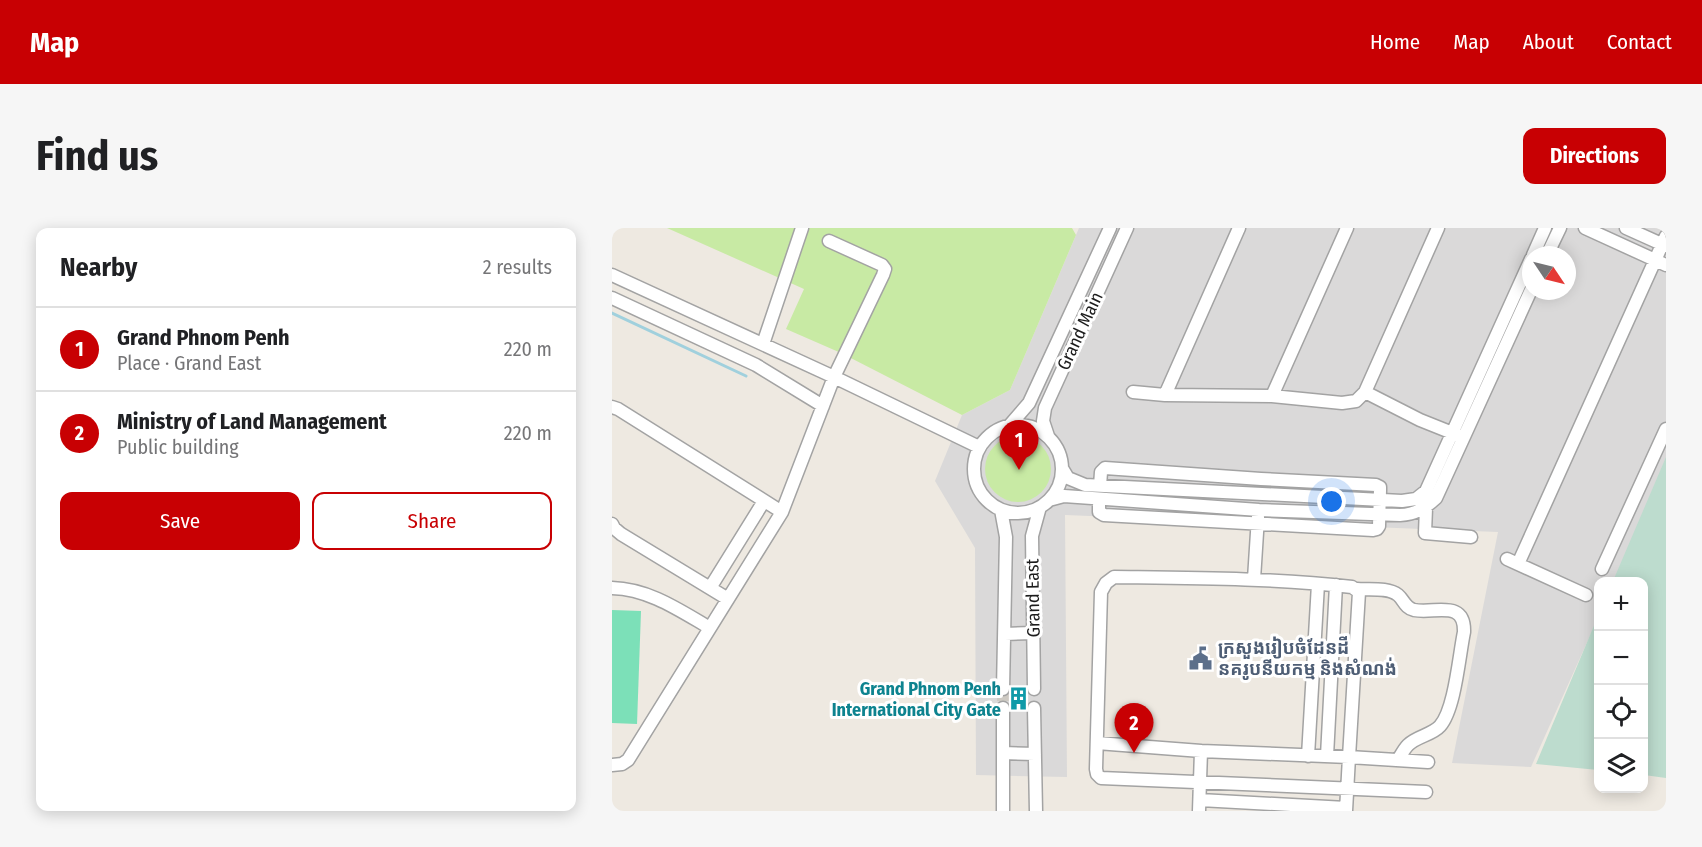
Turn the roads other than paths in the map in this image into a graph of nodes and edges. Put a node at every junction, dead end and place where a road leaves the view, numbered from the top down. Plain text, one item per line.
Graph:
1 (802, 228) edge
2 (1110, 228) edge
3 (1127, 228) edge
4 (1239, 228) edge
5 (1347, 228) edge
6 (1438, 228) edge
7 (1545, 228) edge
8 (1560, 228) edge
9 (1585, 228) edge
10 (1626, 228) edge
11 (829, 241) dead end
12 (1665, 242) edge
13 (1537, 246) edge
14 (1551, 246) edge
15 (1661, 262) edge
16 (612, 275) edge
17 (1522, 281) edge
18 (612, 298) edge
19 (1526, 300) edge
20 (763, 344) junction
21 (834, 377) junction
22 (1133, 392) dead end
23 (1365, 393) junction
24 (1165, 395) junction
25 (1272, 396) junction
26 (823, 406) junction
27 (612, 407) edge
28 (1010, 425) junction
29 (1666, 429) edge
30 (1048, 435) junction
31 (1458, 435) junction
32 (980, 447) junction
33 (1062, 468) junction
34 (1261, 479) junction
35 (1100, 486) junction
36 (1260, 494) junction
37 (1099, 499) junction
38 (1380, 500) junction
39 (764, 501) junction
40 (1423, 502) junction
41 (1044, 504) junction
42 (1000, 510) junction
43 (1259, 510) junction
44 (782, 512) junction
45 (1379, 515) junction
46 (612, 524) edge
47 (1258, 524) junction
48 (1471, 537) dead end
49 (1602, 569) dead end
50 (1254, 579) junction
51 (1318, 584) junction
52 (1336, 585) junction
53 (612, 588) edge
54 (710, 588) junction
55 (1357, 589) junction
56 (1586, 595) dead end
57 (728, 599) junction
58 (710, 628) junction
59 (1033, 633) junction
60 (1005, 634) junction
61 (1003, 689) tunnel mouth
62 (1034, 689) dead end
63 (1003, 708) tunnel mouth
64 (1034, 708) dead end
65 (1097, 743) junction
66 (1201, 751) junction
67 (1004, 753) junction
68 (1035, 754) junction
69 (1308, 756) junction
70 (1328, 756) junction
71 (1349, 757) junction
72 (1398, 760) junction
73 (1428, 762) dead end
74 (612, 765) edge
75 (1200, 783) junction
76 (1347, 788) junction
77 (1426, 792) dead end
78 (1200, 805) edge
79 (1346, 809) edge
80 (1003, 811) edge
81 (1036, 811) edge

1 - 20 street
2 - 28 street, Grand Main
3 - 30 street, Grand Main
4 - 24 street
5 - 25 street
6 - 23 street
7 - 13 street
8 - 14 street
9 - 15 street
10 - 12 street
11 - 21 street
12 - 15 street
15 - 56 street
16 - 20 street
17 - 31 street
18 - 26 street
19 - 31 street
20 - 21 street
21 - 26 street
21 - 32 street
22 - 24 street
23 - 25 street
23 - 31 street
24 - 25 street
26 - 44 street
27 - 39 street
28 - 30 street
28 - 32 street
29 - 49 street
30 - 33 street
31 - 40 street
32 - 42 street
33 - 35 street
33 - 41 street
34 - 35 street
34 - 36 street
34 - 38 street
35 - 36 street
36 - 38 street
36 - 43 street
37 - 41 street
37 - 43 street
37 - 47 street
38 - 40 street
38 - 45 street
39 - 44 street
39 - 54 street
40 - 45 street
40 - 48 street
41 - 42 street
41 - 59 street, Grand East
42 - 60 street, Grand East
43 - 45 street
43 - 47 street
44 - 57 street
45 - 47 street
46 - 54 street
47 - 50 street
50 - 51 street
50 - 65 street
51 - 52 street
51 - 69 street
52 - 55 street
52 - 70 street
53 - 58 street
54 - 57 street
55 - 71 street
55 - 72 street
57 - 58 street
58 - 74 street
59 - 60 street
59 - 62 street, Grand East
60 - 61 street, Grand East
63 - 67 street
64 - 68 street
65 - 66 street
65 - 75 street
66 - 69 street
66 - 75 street
67 - 68 street
67 - 80 street
68 - 81 street
69 - 70 street
70 - 71 street
71 - 72 street
71 - 76 street
72 - 73 street
75 - 76 street
75 - 78 street
76 - 77 street
76 - 79 street
78 - 79 street

